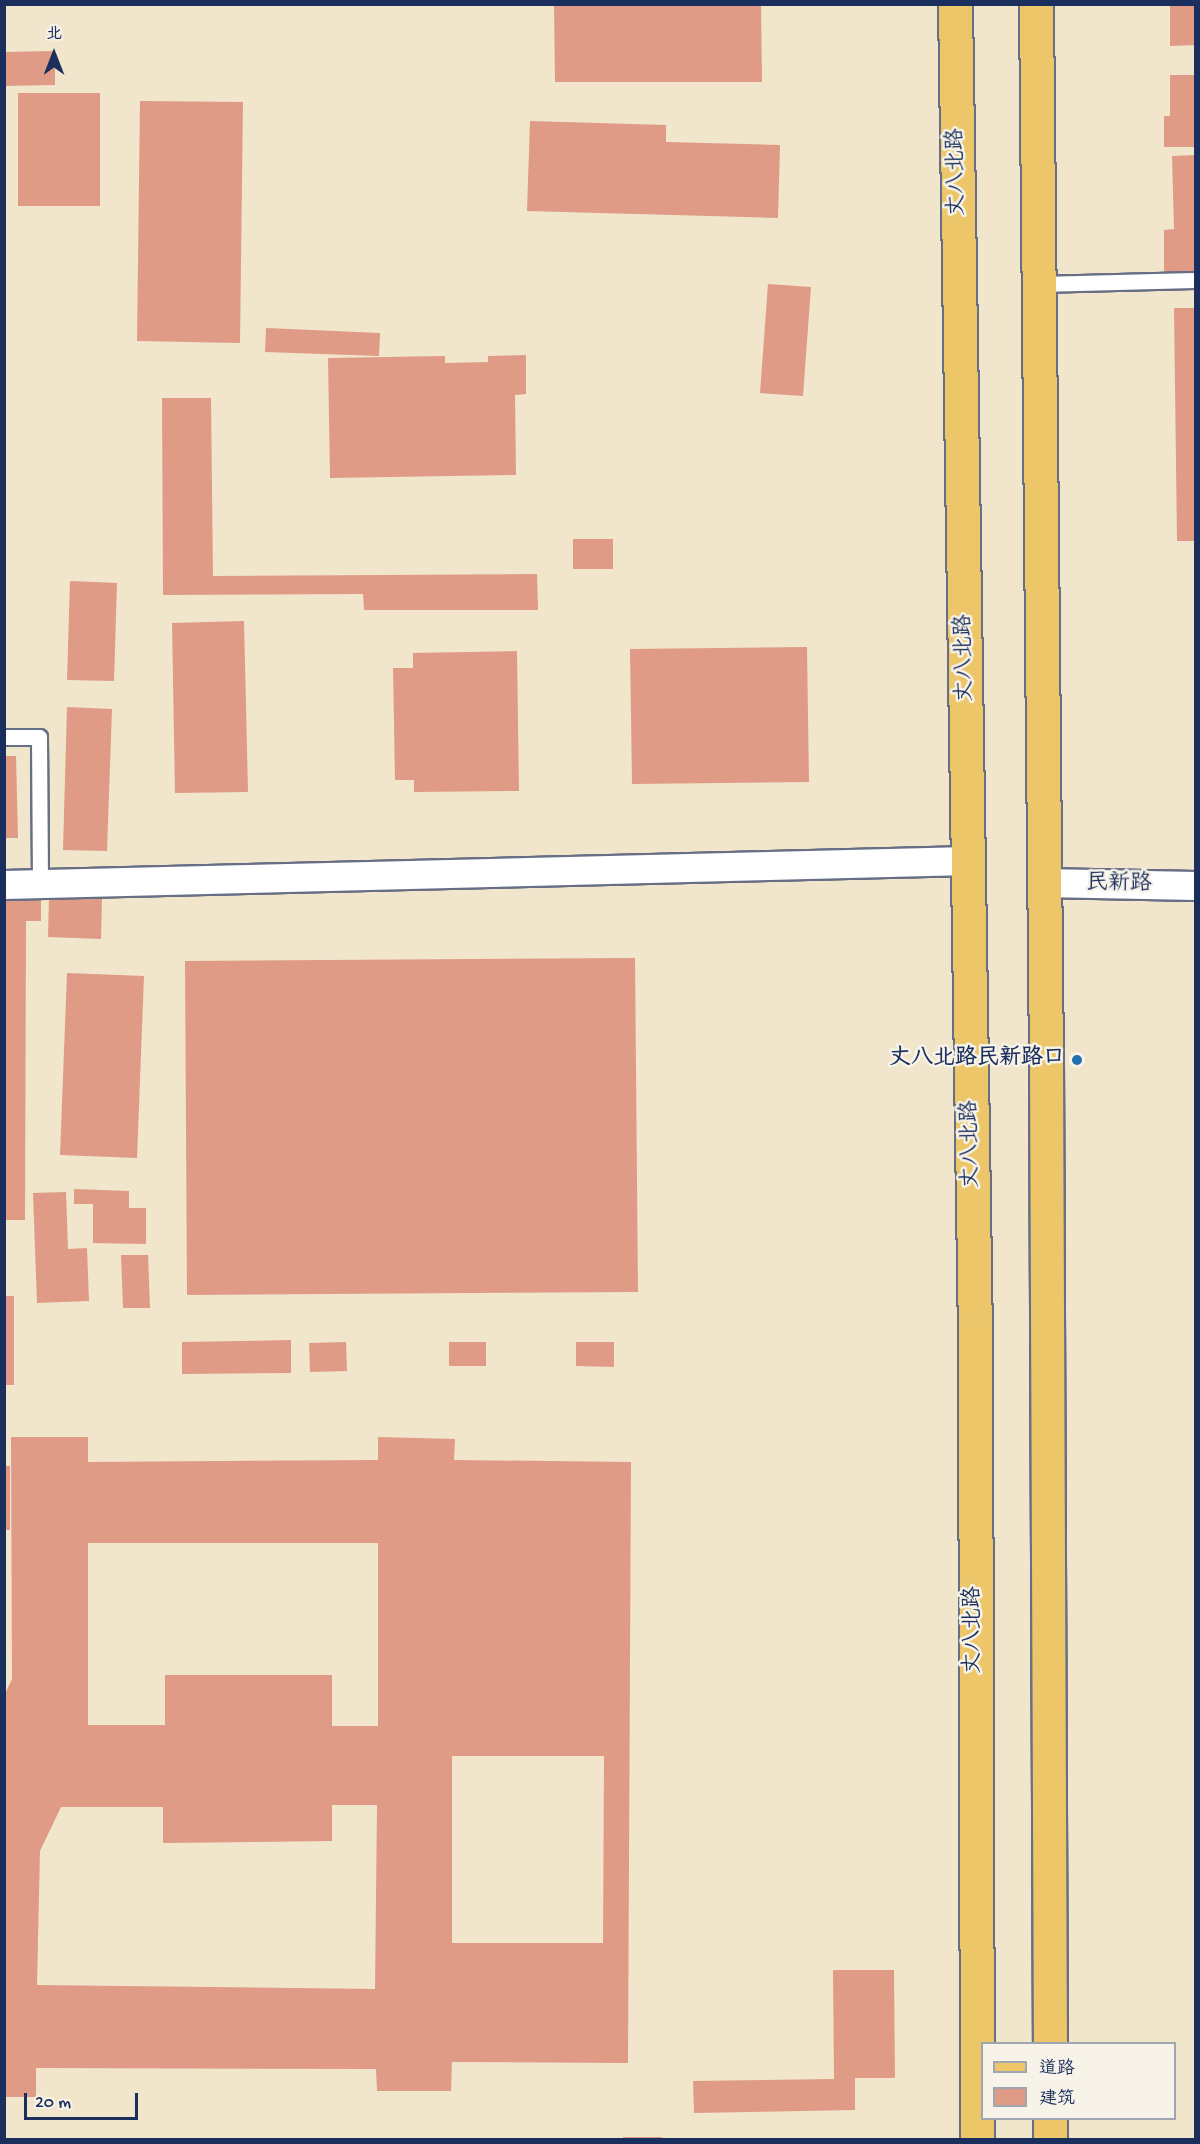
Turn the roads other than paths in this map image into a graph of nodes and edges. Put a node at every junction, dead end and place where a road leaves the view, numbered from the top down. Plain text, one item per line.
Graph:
1 (955, 4) edge
2 (1036, 4) edge
3 (1196, 280) edge
4 (1038, 284) junction
5 (4, 736) edge
6 (969, 861) junction
7 (40, 884) junction
8 (1044, 884) junction
9 (4, 885) edge
10 (1196, 886) edge
11 (1050, 2042) edge
12 (1050, 2120) edge
13 (977, 2139) edge
14 (1050, 2139) edge

1 - 6 main road, 丈八北路
2 - 4 main road
3 - 4 lane
4 - 8 main road
5 - 7 lane
6 - 7 street
6 - 13 main road, 丈八北路
7 - 9 street
8 - 10 street, 民新路
8 - 11 main road
12 - 14 main road

